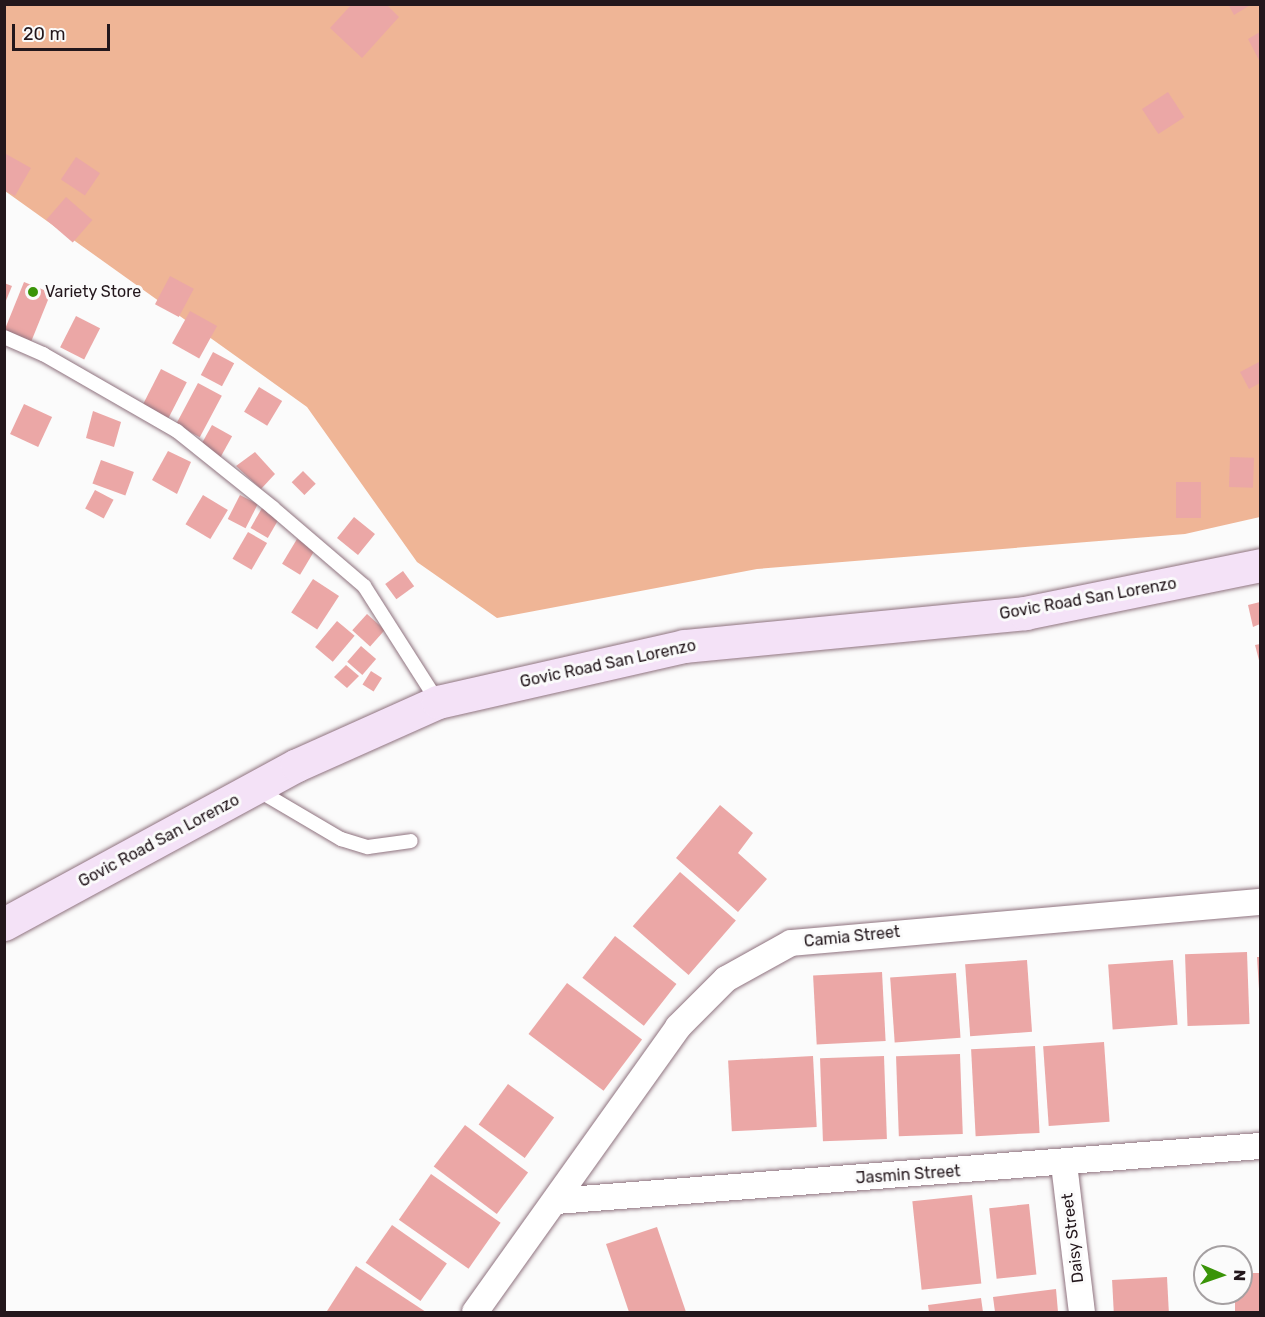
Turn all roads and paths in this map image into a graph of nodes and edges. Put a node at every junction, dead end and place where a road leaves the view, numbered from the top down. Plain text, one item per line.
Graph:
1 (4, 337) edge
2 (1260, 565) edge
3 (438, 702) junction
4 (256, 789) junction
5 (411, 841) dead end
6 (1260, 902) edge
7 (4, 924) edge
8 (1260, 1146) edge
9 (1064, 1164) junction
10 (556, 1201) junction
11 (475, 1312) edge
12 (1082, 1312) edge

1 - 3 lane
2 - 3 main road, Govic Road San Lorenzo
3 - 4 main road, Govic Road San Lorenzo
4 - 5 lane
4 - 7 main road, Govic Road San Lorenzo
6 - 10 street, Camia Street
8 - 9 street, Jasmin Street
9 - 10 street, Jasmin Street
9 - 12 street, Daisy Street
10 - 11 street, Camia Street

